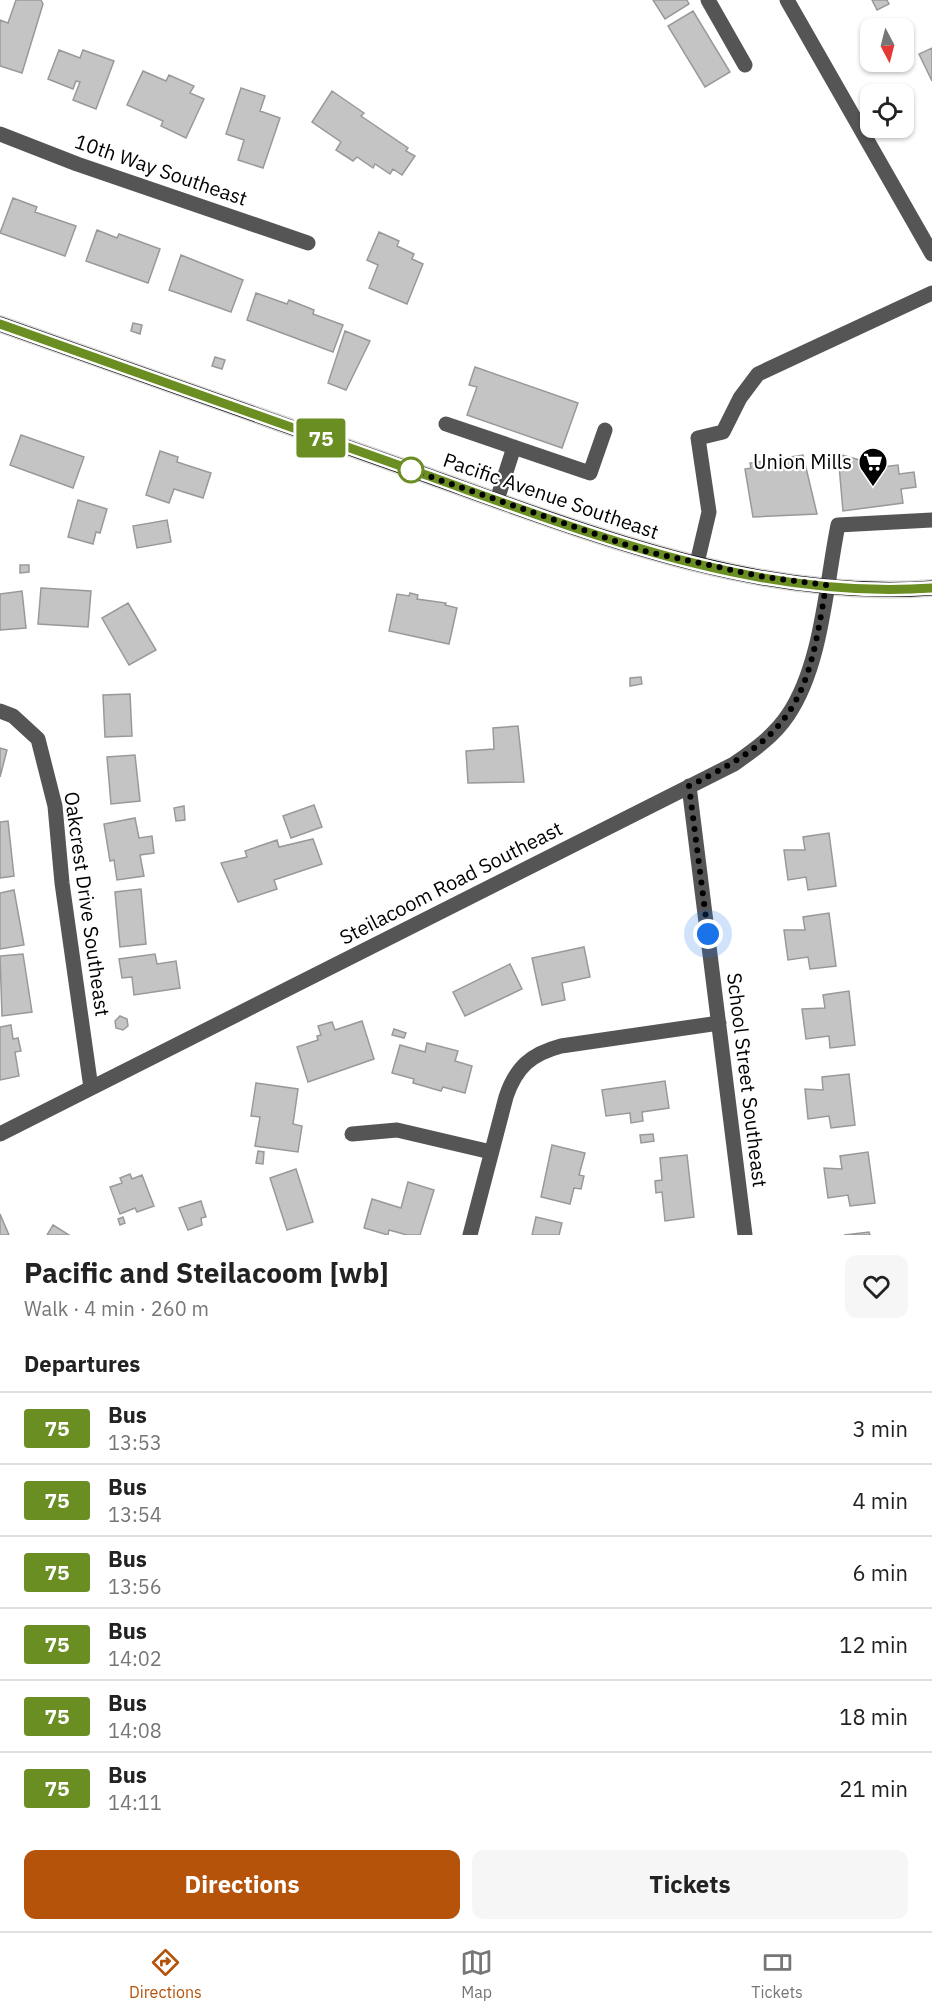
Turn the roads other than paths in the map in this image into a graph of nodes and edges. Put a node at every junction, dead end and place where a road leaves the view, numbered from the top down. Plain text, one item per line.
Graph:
1 (708, 0) edge
2 (787, 0) edge
3 (745, 65) dead end
4 (0, 134) edge
5 (927, 232) edge
6 (308, 243) dead end
7 (932, 254) edge
8 (932, 293) edge
9 (0, 324) edge
10 (446, 424) dead end
11 (605, 430) dead end
12 (514, 447) junction
13 (497, 500) junction
14 (932, 520) edge
15 (697, 563) junction
16 (826, 585) junction
17 (932, 588) edge
18 (0, 711) edge
19 (689, 786) junction
20 (719, 1023) junction
21 (91, 1088) junction
22 (0, 1134) edge
23 (352, 1134) dead end
24 (491, 1152) junction
25 (470, 1235) edge
26 (745, 1235) edge

1 - 3 street
2 - 5 street
4 - 6 street, 10th Way Southeast
5 - 7 street
8 - 15 street
9 - 13 main road, Pacific Avenue Southeast
10 - 12 street
11 - 12 street
12 - 13 street
13 - 15 main road, Pacific Avenue Southeast
14 - 16 street, Steilacoom Road Southeast
15 - 16 main road, Pacific Avenue Southeast
16 - 17 main road, Pacific Avenue Southeast
16 - 19 street, Steilacoom Road Southeast
18 - 21 street, Oakcrest Drive Southeast
19 - 20 street, School Street Southeast
19 - 21 street, Steilacoom Road Southeast
20 - 24 street
20 - 26 street, School Street Southeast
21 - 22 street, Steilacoom Road Southeast
23 - 24 street
24 - 25 street

